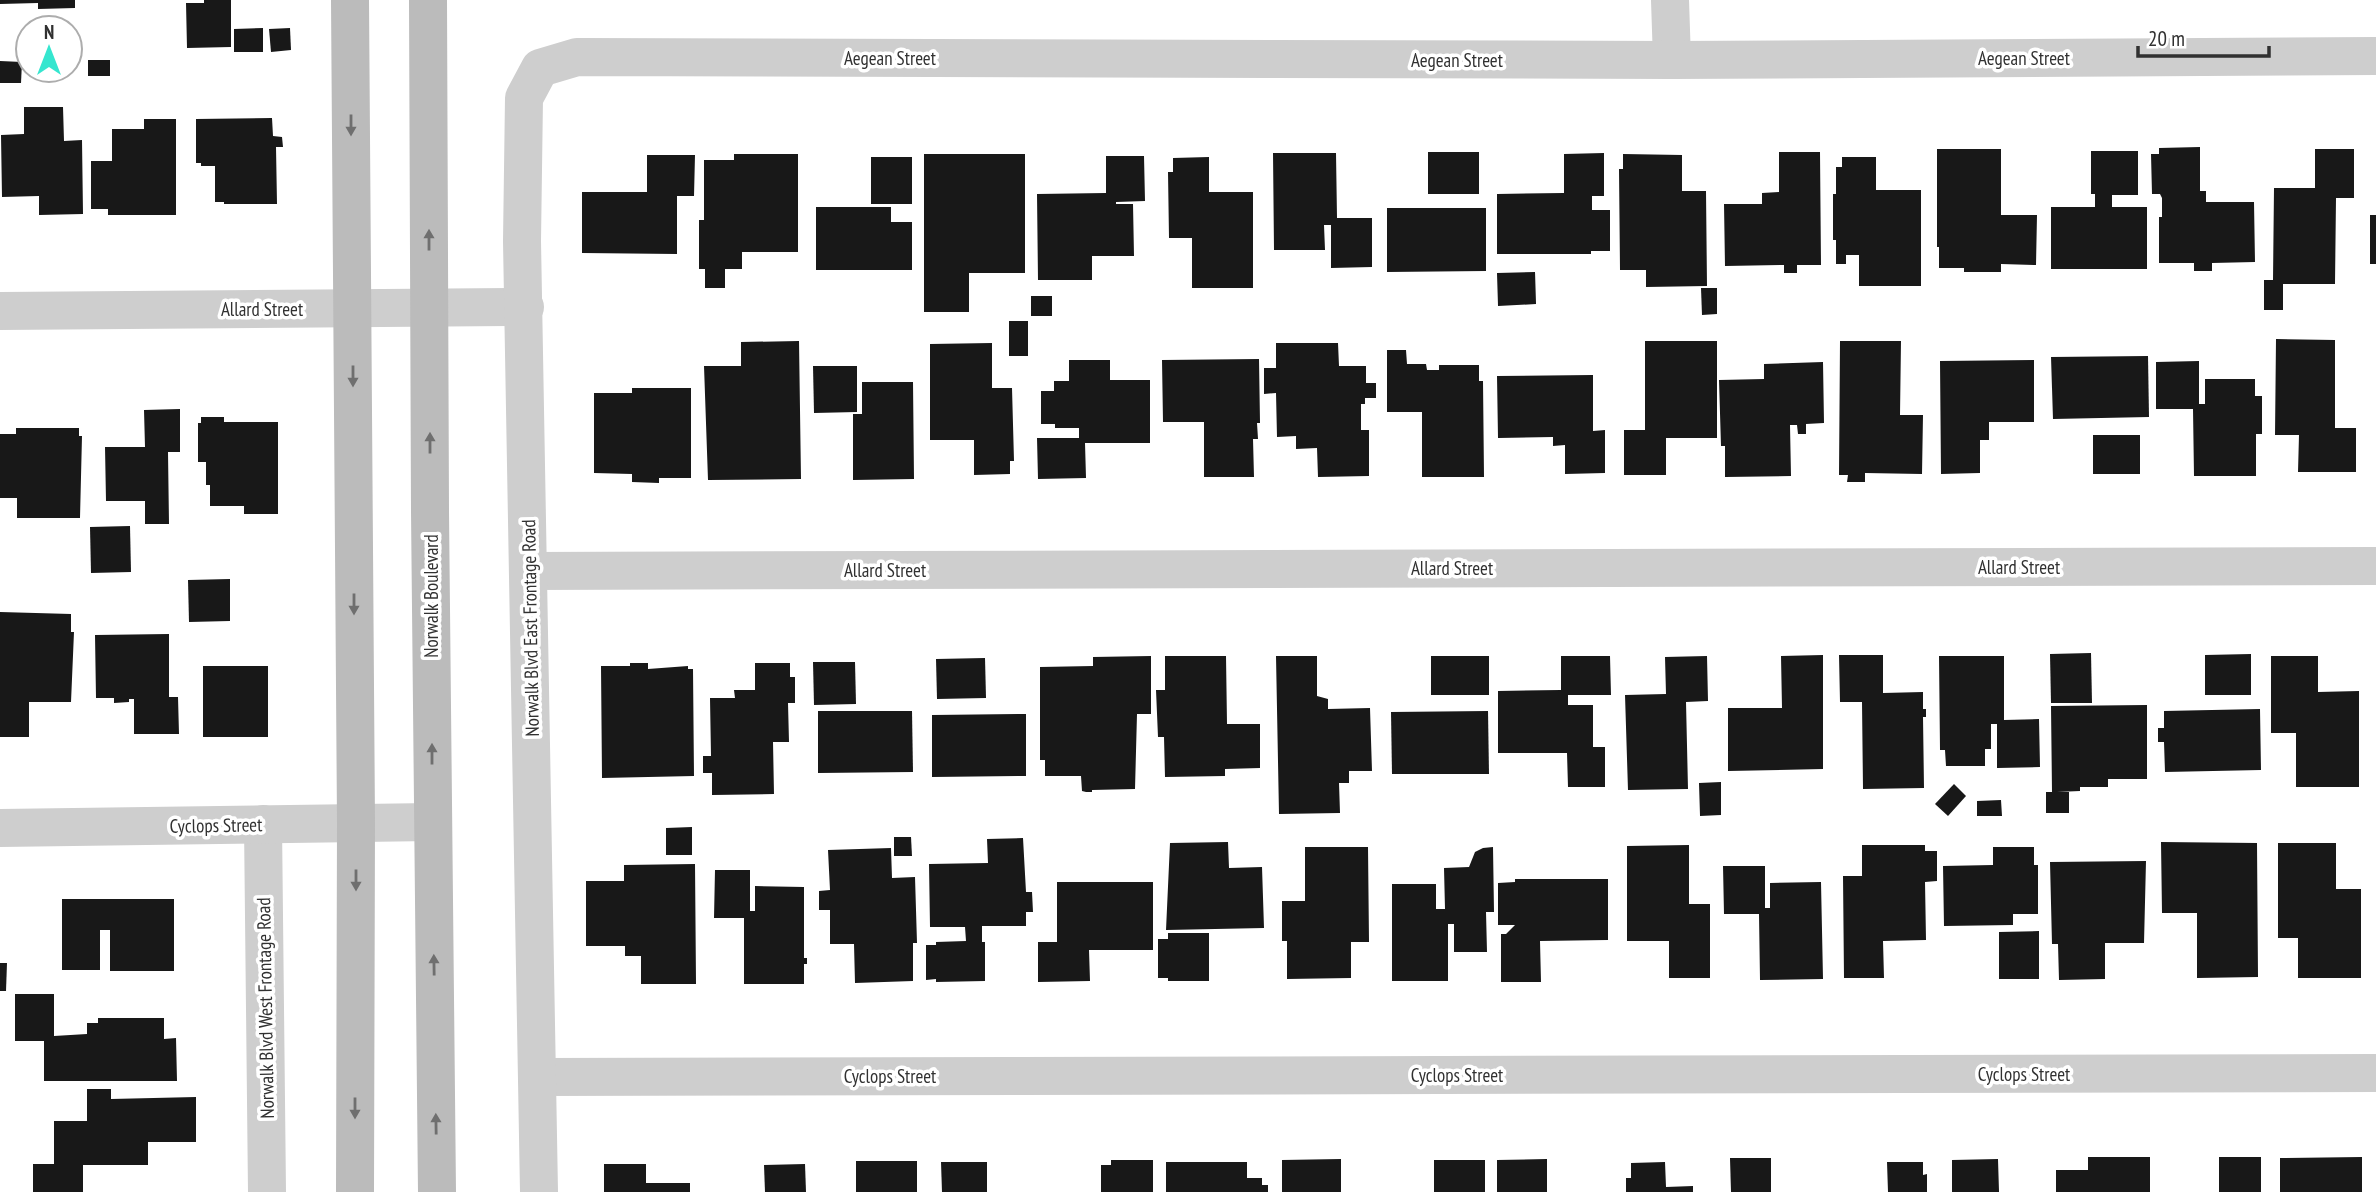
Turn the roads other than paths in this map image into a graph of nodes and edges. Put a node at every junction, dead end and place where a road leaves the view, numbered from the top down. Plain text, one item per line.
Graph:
1 (350, 0) edge
2 (428, 0) edge
3 (1670, 0) edge
4 (2376, 56) edge
5 (1672, 60) junction
6 (540, 68) joint
7 (525, 306) junction
8 (353, 308) junction
9 (429, 308) junction
10 (0, 311) edge
11 (2376, 566) edge
12 (529, 571) junction
13 (432, 822) junction
14 (356, 823) junction
15 (263, 824) junction
16 (0, 828) edge
17 (2376, 1073) edge
18 (539, 1077) junction
19 (267, 1192) edge
20 (355, 1192) edge
21 (437, 1192) edge
22 (539, 1192) edge

1 -> 8 main road
9 -> 2 main road, Norwalk Boulevard
3 - 5 street
4 - 5 street, Aegean Street
5 - 6 street, Aegean Street
6 - 7 street, Norwalk Blvd East Frontage Road
7 - 9 street, Allard Street
7 - 12 street, Norwalk Blvd East Frontage Road
8 - 9 street, Allard Street
8 - 10 street, Allard Street
8 -> 14 main road
13 -> 9 main road, Norwalk Boulevard
11 - 12 street, Allard Street
12 - 18 street, Norwalk Blvd East Frontage Road
13 - 14 street, Cyclops Street
21 -> 13 main road, Norwalk Boulevard
14 - 15 street, Cyclops Street
14 -> 20 main road
15 - 16 street, Cyclops Street
15 - 19 street, Norwalk Blvd West Frontage Road
17 - 18 street, Cyclops Street
18 - 22 street, Norwalk Blvd East Frontage Road

